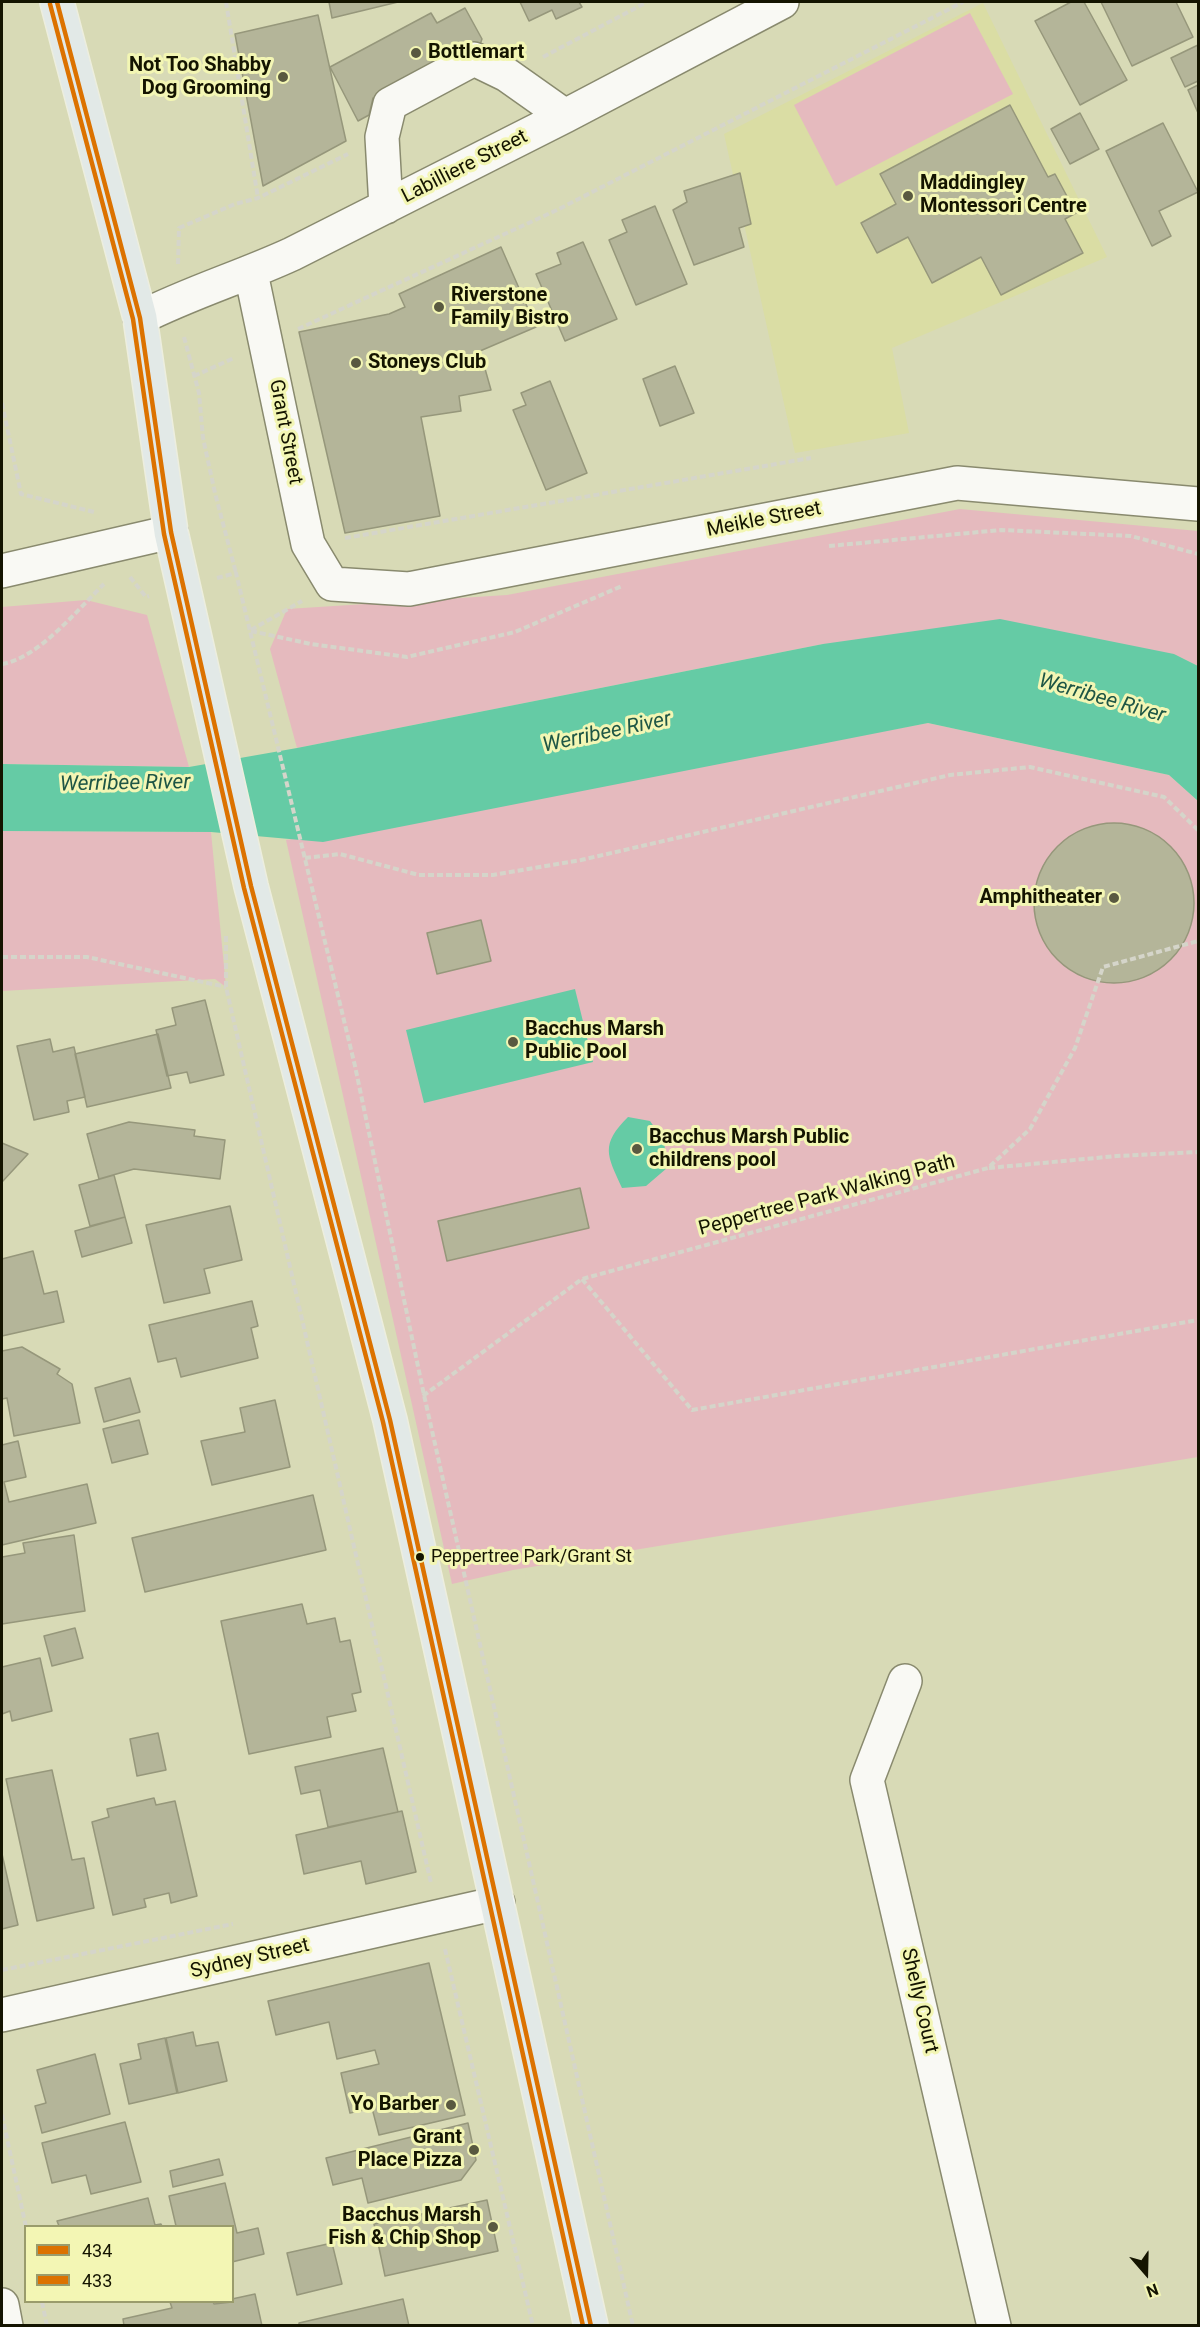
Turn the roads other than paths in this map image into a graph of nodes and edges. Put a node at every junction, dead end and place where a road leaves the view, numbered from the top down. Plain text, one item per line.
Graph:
1 (57, 2) edge
2 (782, 2) edge
3 (565, 116) junction
4 (386, 207) junction
5 (251, 273) junction
6 (140, 318) junction
7 (1198, 504) edge
8 (171, 532) junction
9 (2, 571) edge
10 (333, 584) joint
11 (905, 1681) dead end
12 (498, 1903) junction
13 (2, 2016) edge
14 (2, 2305) edge
15 (6, 2325) edge
16 (591, 2325) edge
17 (994, 2325) edge

1 - 6 main road
2 - 3 street, Labilliere Street
3 - 4 street, Labilliere Street
3 - 4 street
4 - 5 street, Labilliere Street
5 - 6 street, Labilliere Street
5 - 10 street, Grant Street
6 - 8 main road
7 - 10 street, Meikle Street
8 - 9 street
8 - 12 main road
11 - 17 street, Shelly Court
12 - 13 street, Sydney Street
12 - 16 main road
14 - 15 street

